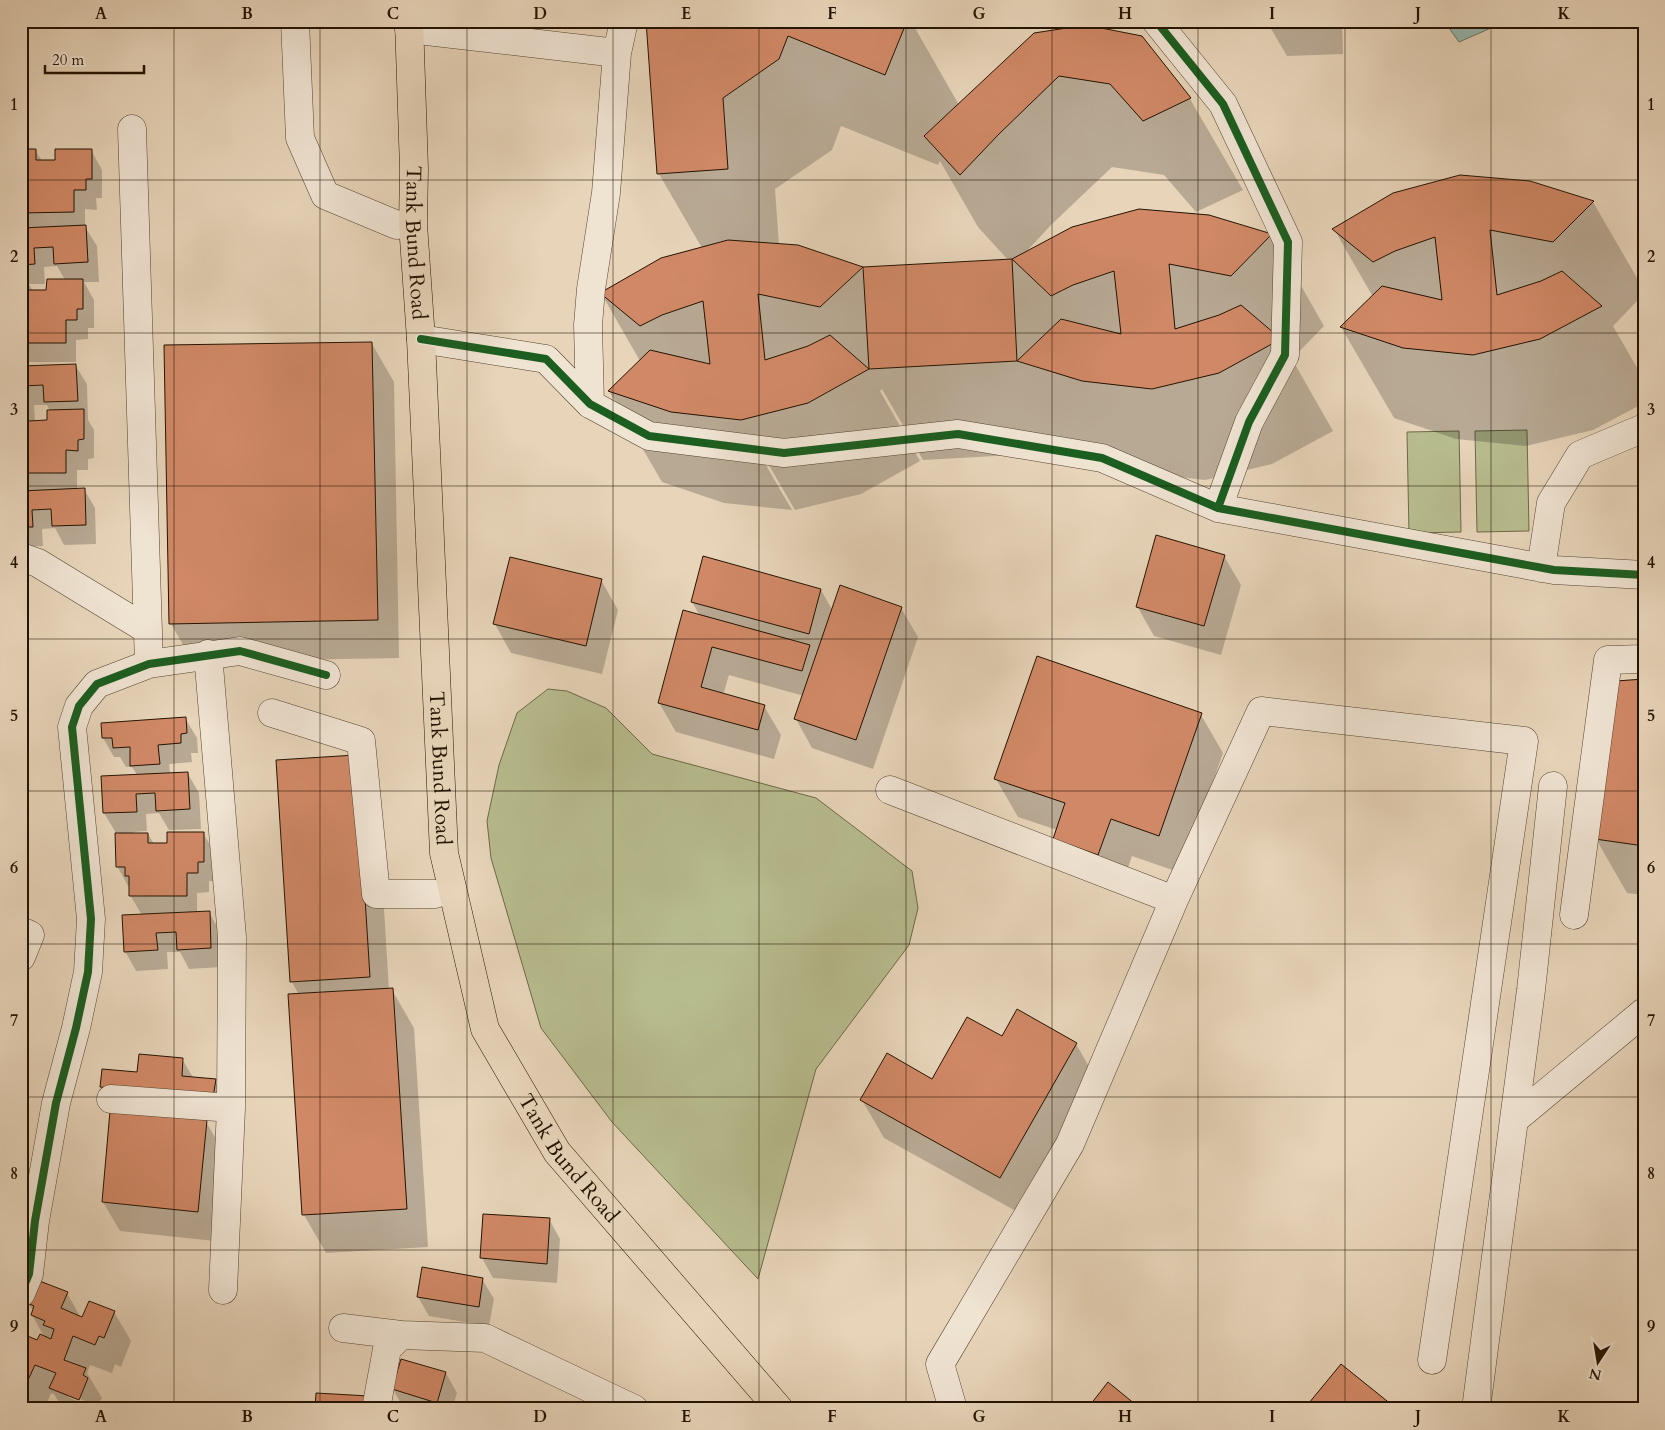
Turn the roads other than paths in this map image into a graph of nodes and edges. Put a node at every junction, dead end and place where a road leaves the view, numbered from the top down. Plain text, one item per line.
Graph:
1 (295, 21) edge
2 (624, 21) edge
3 (1156, 21) edge
4 (403, 24) edge
5 (617, 54) junction
6 (132, 129) dead end
7 (397, 225) junction
8 (421, 339) junction
9 (590, 404) junction
10 (1644, 428) edge
11 (1218, 508) junction
12 (21, 557) edge
13 (1541, 568) junction
14 (1644, 575) edge
15 (148, 630) junction
16 (208, 654) junction
17 (1644, 659) edge
18 (149, 664) junction
19 (326, 675) dead end
20 (272, 713) dead end
21 (1553, 786) dead end
22 (890, 790) dead end
23 (435, 894) junction
24 (1174, 900) junction
25 (1574, 915) dead end
26 (21, 931) edge
27 (21, 957) edge
28 (1644, 1012) edge
29 (111, 1100) dead end
30 (231, 1108) junction
31 (1516, 1119) junction
32 (223, 1290) dead end
33 (21, 1293) edge
34 (343, 1328) dead end
35 (401, 1336) junction
36 (1432, 1360) dead end
37 (376, 1409) edge
38 (634, 1409) edge
39 (758, 1409) edge
40 (779, 1409) edge
41 (953, 1409) edge
42 (1476, 1409) edge

1 - 7 street
2 - 5 street
3 - 11 street
4 - 5 street
4 - 7 main road, Tank Bund Road
4 - 8 main road, Tank Bund Road
5 - 9 street
6 - 15 street
7 - 23 main road, Tank Bund Road
8 - 9 street
8 - 40 main road, Tank Bund Road
9 - 11 street
10 - 13 street
11 - 13 street
12 - 15 street
13 - 14 street
15 - 18 street
16 - 18 street
16 - 19 street
16 - 30 street
17 - 25 street
18 - 33 street
20 - 23 street
21 - 31 street
22 - 24 street
23 - 39 main road, Tank Bund Road
24 - 36 street
24 - 41 street
26 - 27 street
28 - 31 street
29 - 30 street
30 - 32 street
31 - 42 street
34 - 35 street
35 - 37 street
35 - 38 street

